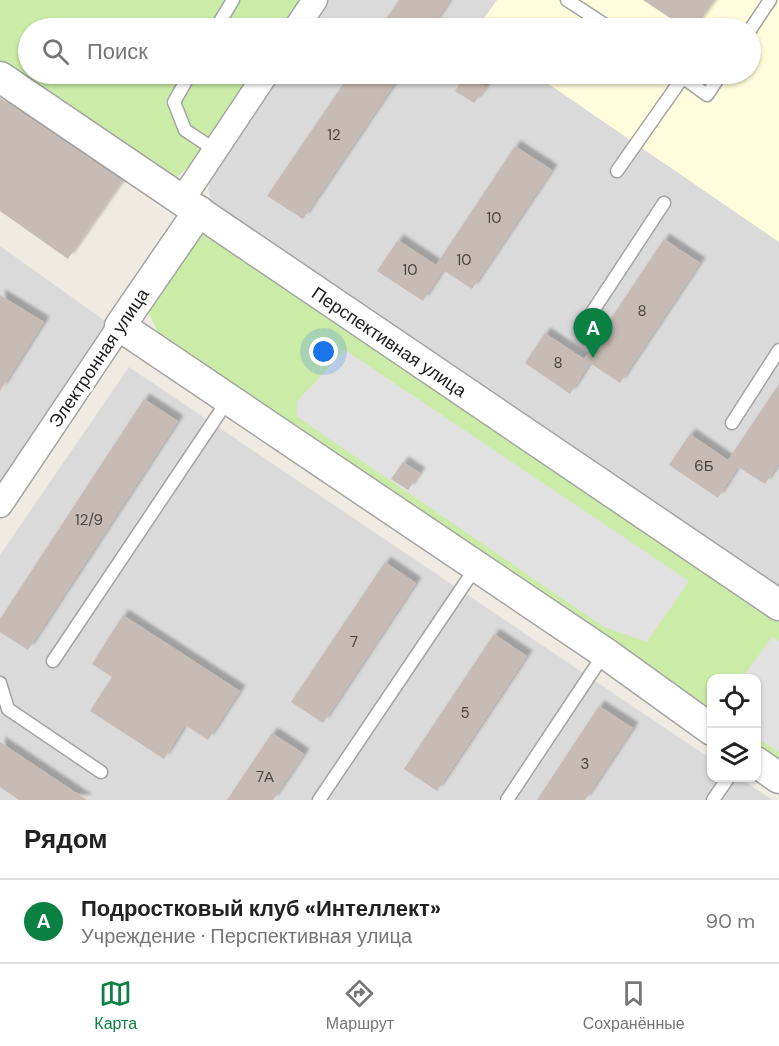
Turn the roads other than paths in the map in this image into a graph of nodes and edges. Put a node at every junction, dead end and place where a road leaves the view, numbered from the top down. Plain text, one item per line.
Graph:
1 (233, 0) edge
2 (315, 0) edge
3 (567, 0) edge
4 (770, 0) edge
5 (222, 18) edge
6 (303, 18) edge
7 (595, 18) edge
8 (758, 18) edge
9 (0, 77) edge
10 (184, 84) edge
11 (259, 84) edge
12 (674, 84) edge
13 (693, 84) edge
14 (714, 84) edge
15 (215, 150) junction
16 (617, 171) dead end
17 (664, 202) dead end
18 (191, 205) junction
19 (587, 320) dead end
20 (120, 326) junction
21 (779, 350) edge
22 (228, 399) junction
23 (732, 423) dead end
24 (0, 505) edge
25 (476, 566) junction
26 (779, 605) edge
27 (605, 653) junction
28 (53, 661) dead end
29 (0, 683) edge
30 (708, 728) edge
31 (761, 765) edge
32 (101, 772) dead end
33 (779, 778) edge
34 (725, 782) edge
35 (320, 800) edge
36 (507, 800) edge
37 (713, 800) edge

1 - 5 lane
2 - 6 street
3 - 7 lane
4 - 8 lane
9 - 18 street, Перспективная улица
10 - 15 lane
11 - 15 street, Электронная улица
12 - 16 lane
13 - 14 lane
15 - 18 street, Электронная улица
17 - 19 lane
18 - 20 street, Электронная улица
18 - 26 street, Перспективная улица
20 - 22 street
20 - 24 street, Электронная улица
21 - 23 lane
22 - 25 street
22 - 28 lane
25 - 27 street
25 - 35 lane
27 - 30 street
27 - 36 lane
29 - 32 lane
31 - 33 street
34 - 37 lane

